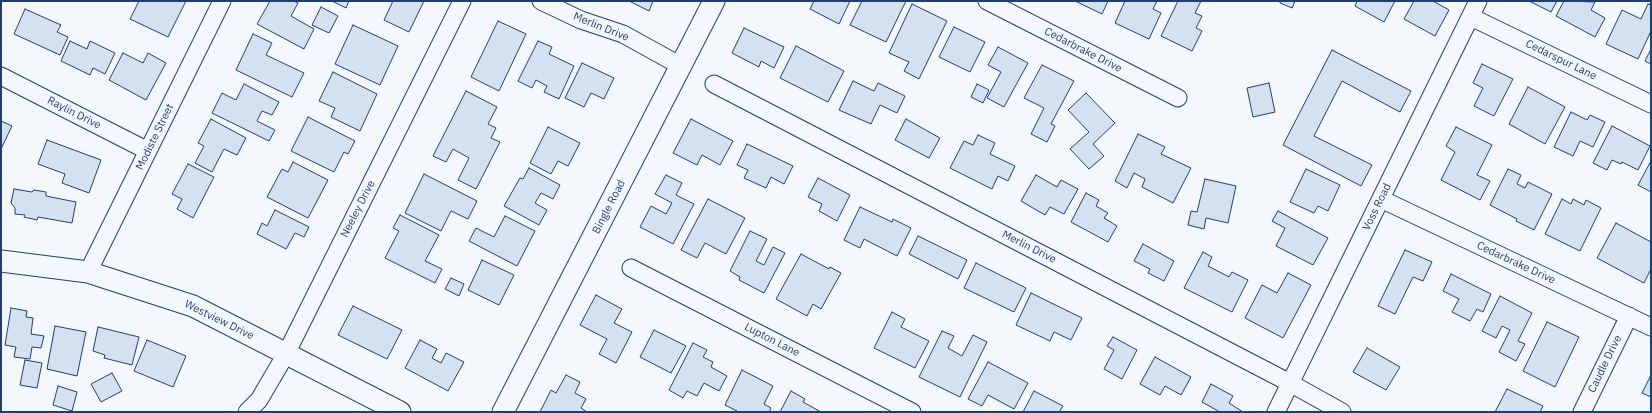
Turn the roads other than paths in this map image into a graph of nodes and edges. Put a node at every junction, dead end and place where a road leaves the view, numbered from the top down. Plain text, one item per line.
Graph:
1 (222, 1) edge
2 (462, 1) edge
3 (541, 1) edge
4 (714, 1) edge
5 (987, 1) edge
6 (1478, 1) edge
7 (1471, 17) junction
8 (681, 66) junction
9 (1, 76) edge
10 (714, 84) dead end
11 (1178, 98) dead end
12 (1651, 104) edge
13 (148, 151) junction
14 (1381, 199) junction
15 (1, 261) edge
16 (631, 268) dead end
17 (88, 272) junction
18 (1629, 316) junction
19 (1651, 327) edge
20 (286, 354) junction
21 (1290, 383) junction
22 (247, 412) edge
23 (400, 412) edge
24 (503, 412) edge
25 (912, 412) edge
26 (1276, 412) edge
27 (1342, 412) edge
28 (1582, 412) edge

1 - 13 street, Modiste Street
2 - 20 street, Neeley Drive
3 - 8 street, Merlin Drive
4 - 8 main road, Bingle Road
5 - 11 street, Cedarbrake Drive
6 - 7 street, Voss Road
7 - 12 street, Cedarspur Lane
7 - 14 street, Voss Road
8 - 24 main road, Bingle Road
9 - 13 street, Raylin Drive
10 - 21 street, Merlin Drive
13 - 17 street, Modiste Street
14 - 18 street, Cedarbrake Drive
14 - 21 street, Voss Road
15 - 17 main road, Westview Drive
16 - 25 street, Lupton Lane
17 - 20 main road, Westview Drive
18 - 19 street, Cedarbrake Drive
18 - 28 street, Caudle Drive
20 - 22 street, Neeley Drive
20 - 23 main road, Westview Drive
21 - 26 street, Voss Road
21 - 27 street, Merlin Drive

